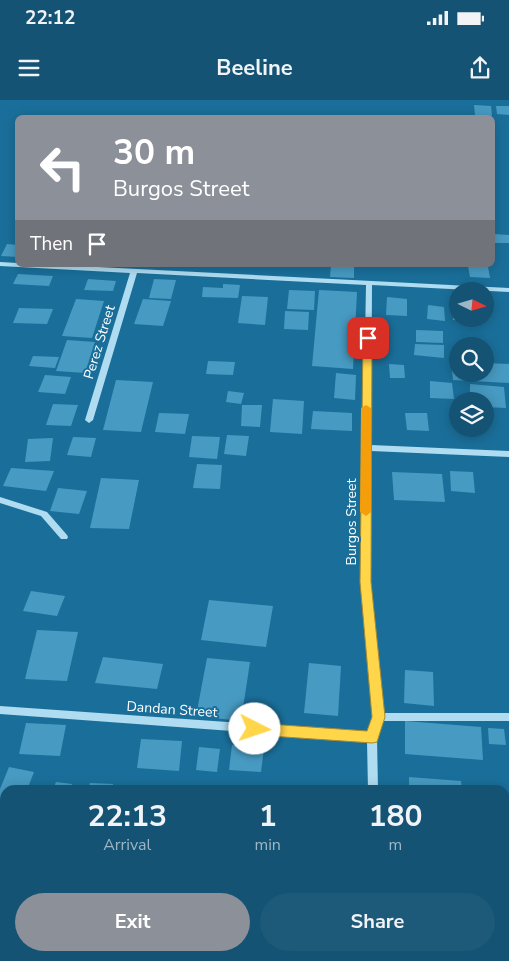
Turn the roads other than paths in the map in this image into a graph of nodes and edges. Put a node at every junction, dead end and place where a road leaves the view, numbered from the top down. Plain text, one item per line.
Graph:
1 (0, 264) edge
2 (15, 265) edge
3 (50, 267) edge
4 (134, 272) junction
5 (369, 283) junction
6 (509, 290) edge
7 (89, 420) dead end
8 (366, 448) junction
9 (509, 454) edge
10 (0, 500) edge
11 (64, 537) dead end
12 (0, 710) edge
13 (378, 717) junction
14 (509, 717) edge
15 (372, 737) junction
16 (373, 785) edge

1 - 2 street
3 - 4 street
4 - 5 street
4 - 7 street, Perez Street
5 - 6 street
5 - 8 street, Burgos Street
8 - 9 street
8 - 13 street, Burgos Street
10 - 11 street
12 - 15 street, Dandan Street
13 - 14 street
13 - 15 street, Burgos Street
15 - 16 street, Burgos Street

